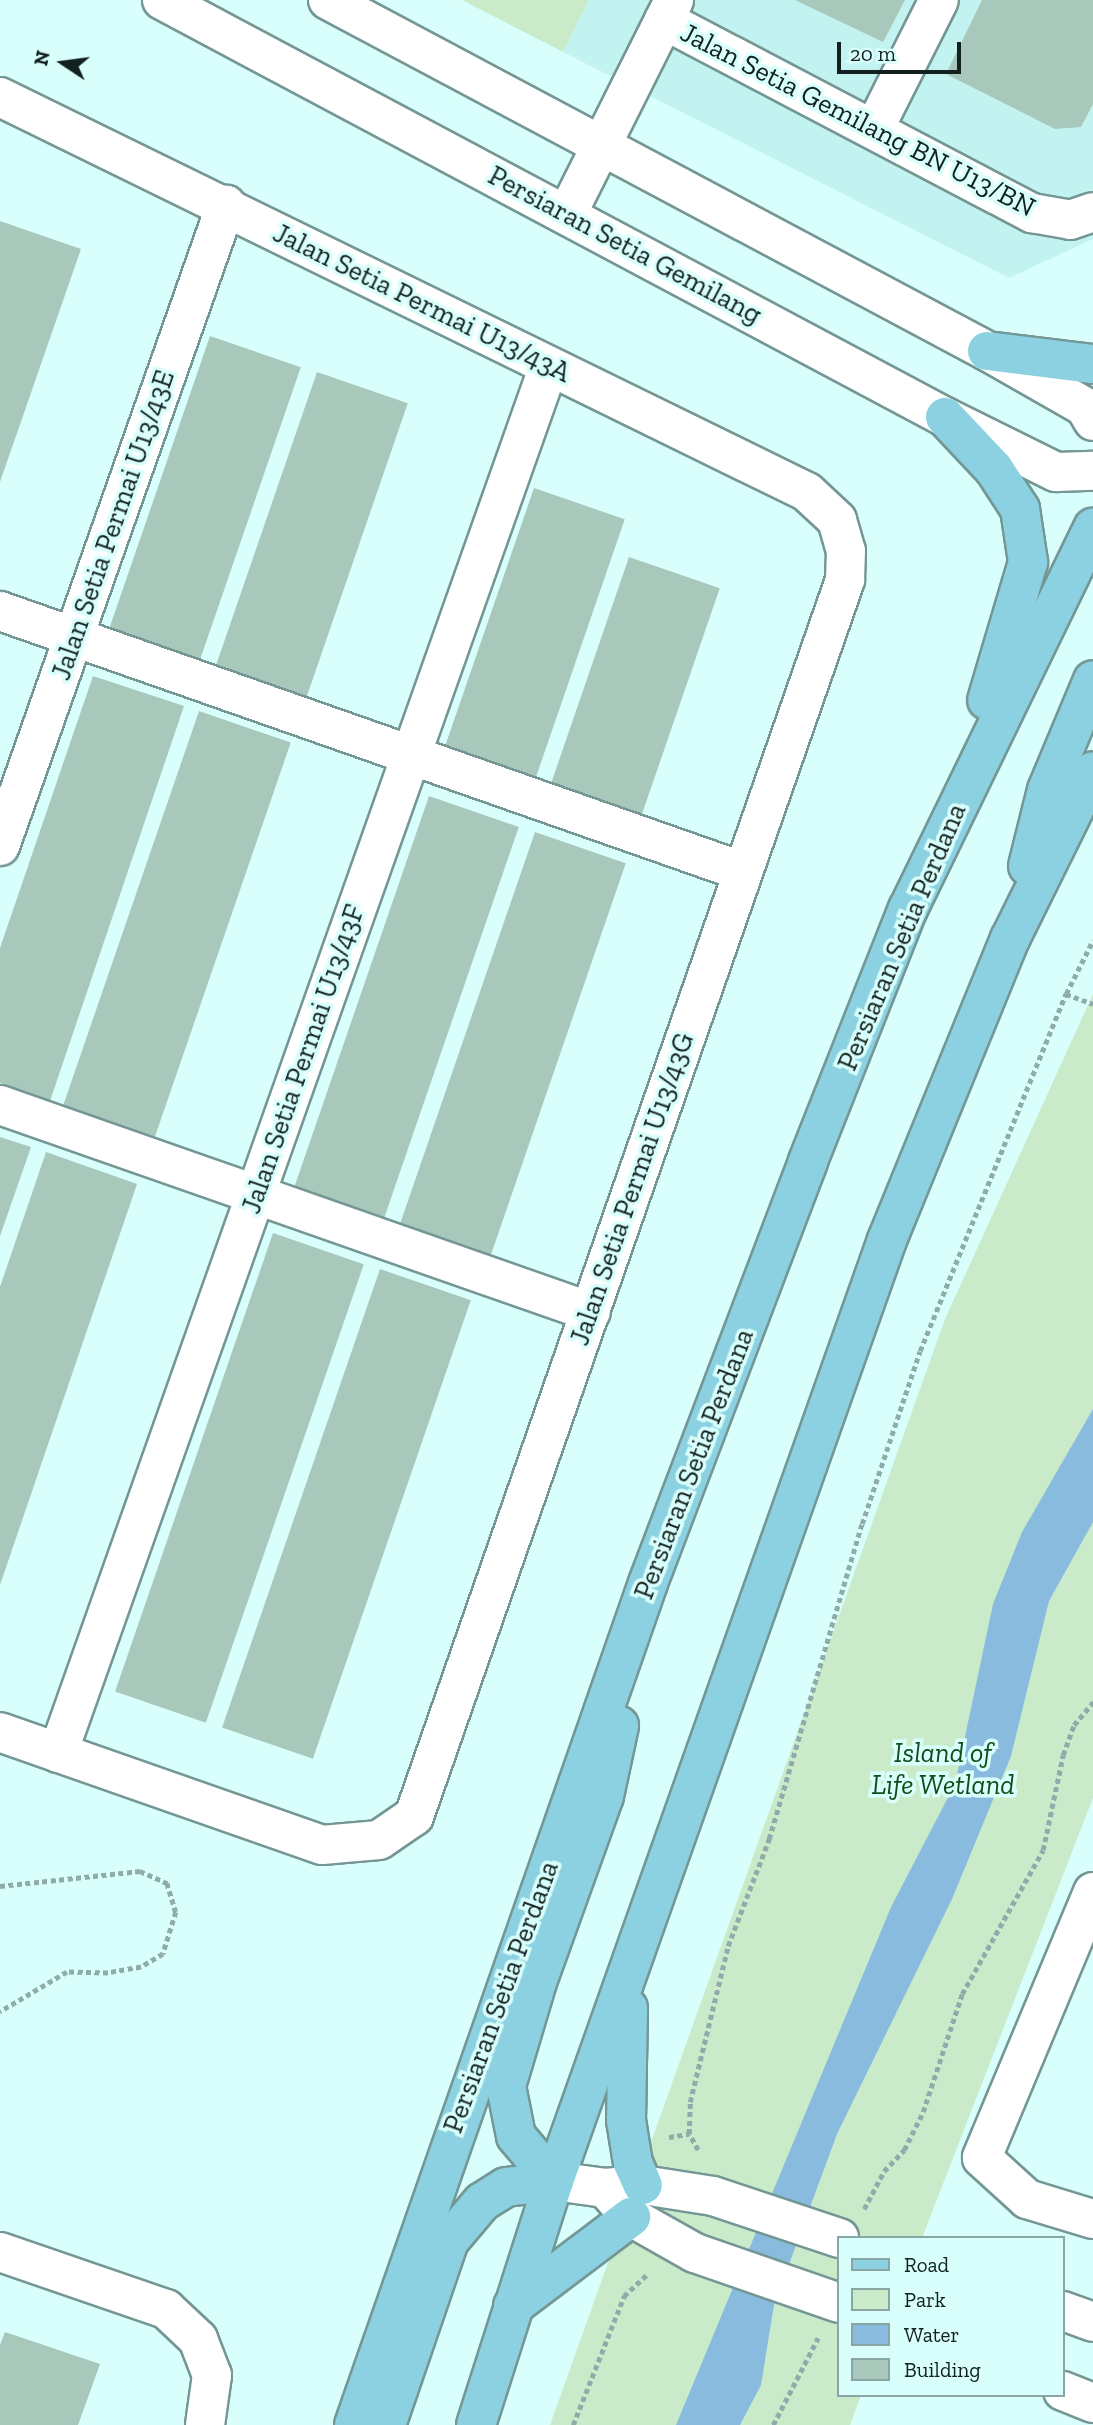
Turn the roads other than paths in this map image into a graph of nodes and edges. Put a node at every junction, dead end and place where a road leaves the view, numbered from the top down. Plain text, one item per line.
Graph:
1 (162, 0) edge
2 (328, 0) edge
3 (939, 0) edge
4 (669, 10) edge
5 (0, 97) edge
6 (874, 129) junction
7 (603, 145) junction
8 (226, 205) junction
9 (1093, 212) edge
10 (567, 214) junction
11 (987, 351) junction
12 (1093, 364) edge
13 (549, 366) junction
14 (946, 417) junction
15 (1093, 421) edge
16 (1093, 471) edge
17 (837, 520) joint
18 (1093, 528) edge
19 (0, 611) edge
20 (74, 637) junction
21 (1093, 680) edge
22 (411, 756) junction
23 (1093, 771) edge
24 (949, 822) junction
25 (0, 846) edge
26 (741, 871) junction
27 (1010, 939) junction
28 (0, 1105) edge
29 (255, 1195) junction
30 (591, 1312) junction
31 (648, 1583) junction
32 (0, 1732) edge
33 (58, 1753) junction
34 (1093, 1892) edge
35 (629, 1975) junction
36 (554, 2181) junction
37 (637, 2201) junction
38 (1093, 2219) edge
39 (853, 2229) edge
40 (0, 2252) edge
41 (837, 2302) edge
42 (513, 2306) junction
43 (1065, 2312) edge
44 (1093, 2322) edge
45 (1065, 2392) edge
46 (1093, 2403) edge
47 (205, 2425) edge
48 (354, 2425) edge
49 (386, 2425) edge
50 (476, 2425) edge

1 - 10 street, Persiaran Setia Gemilang
2 - 7 street
3 - 6 street
4 - 6 street, Jalan Setia Gemilang BN U13/BN
4 - 7 street
5 - 8 street, Jalan Setia Permai U13/43A
6 - 9 street, Jalan Setia Gemilang BN U13/BN
7 - 10 street
7 - 11 street
8 - 13 street, Jalan Setia Permai U13/43A
8 - 20 street, Jalan Setia Permai U13/43E
10 - 14 street, Persiaran Setia Gemilang
11 - 12 main road
11 - 15 street
13 - 17 street, Jalan Setia Permai U13/43A
13 - 22 street, Jalan Setia Permai U13/43F
14 - 16 street, Persiaran Setia Gemilang
14 - 24 main road
17 - 26 street, Jalan Setia Permai U13/43G
18 - 24 main road, Persiaran Setia Perdana
19 - 20 street
20 - 22 street
20 - 25 street, Jalan Setia Permai U13/43E
21 - 27 main road
22 - 26 street
22 - 29 street, Jalan Setia Permai U13/43F
23 - 27 main road
24 - 31 main road, Persiaran Setia Perdana
26 - 30 street, Jalan Setia Permai U13/43G
27 - 35 main road
28 - 29 street
29 - 30 street
29 - 33 street, Jalan Setia Permai U13/43F
30 - 33 street, Jalan Setia Permai U13/43G
31 - 36 main road
31 - 48 main road, Persiaran Setia Perdana
32 - 33 street
34 - 38 street
35 - 36 main road
35 - 37 main road
36 - 37 street
36 - 42 main road
36 - 49 main road
37 - 39 street
37 - 41 street
37 - 42 main road
40 - 47 street
42 - 50 main road
43 - 44 street
45 - 46 street

